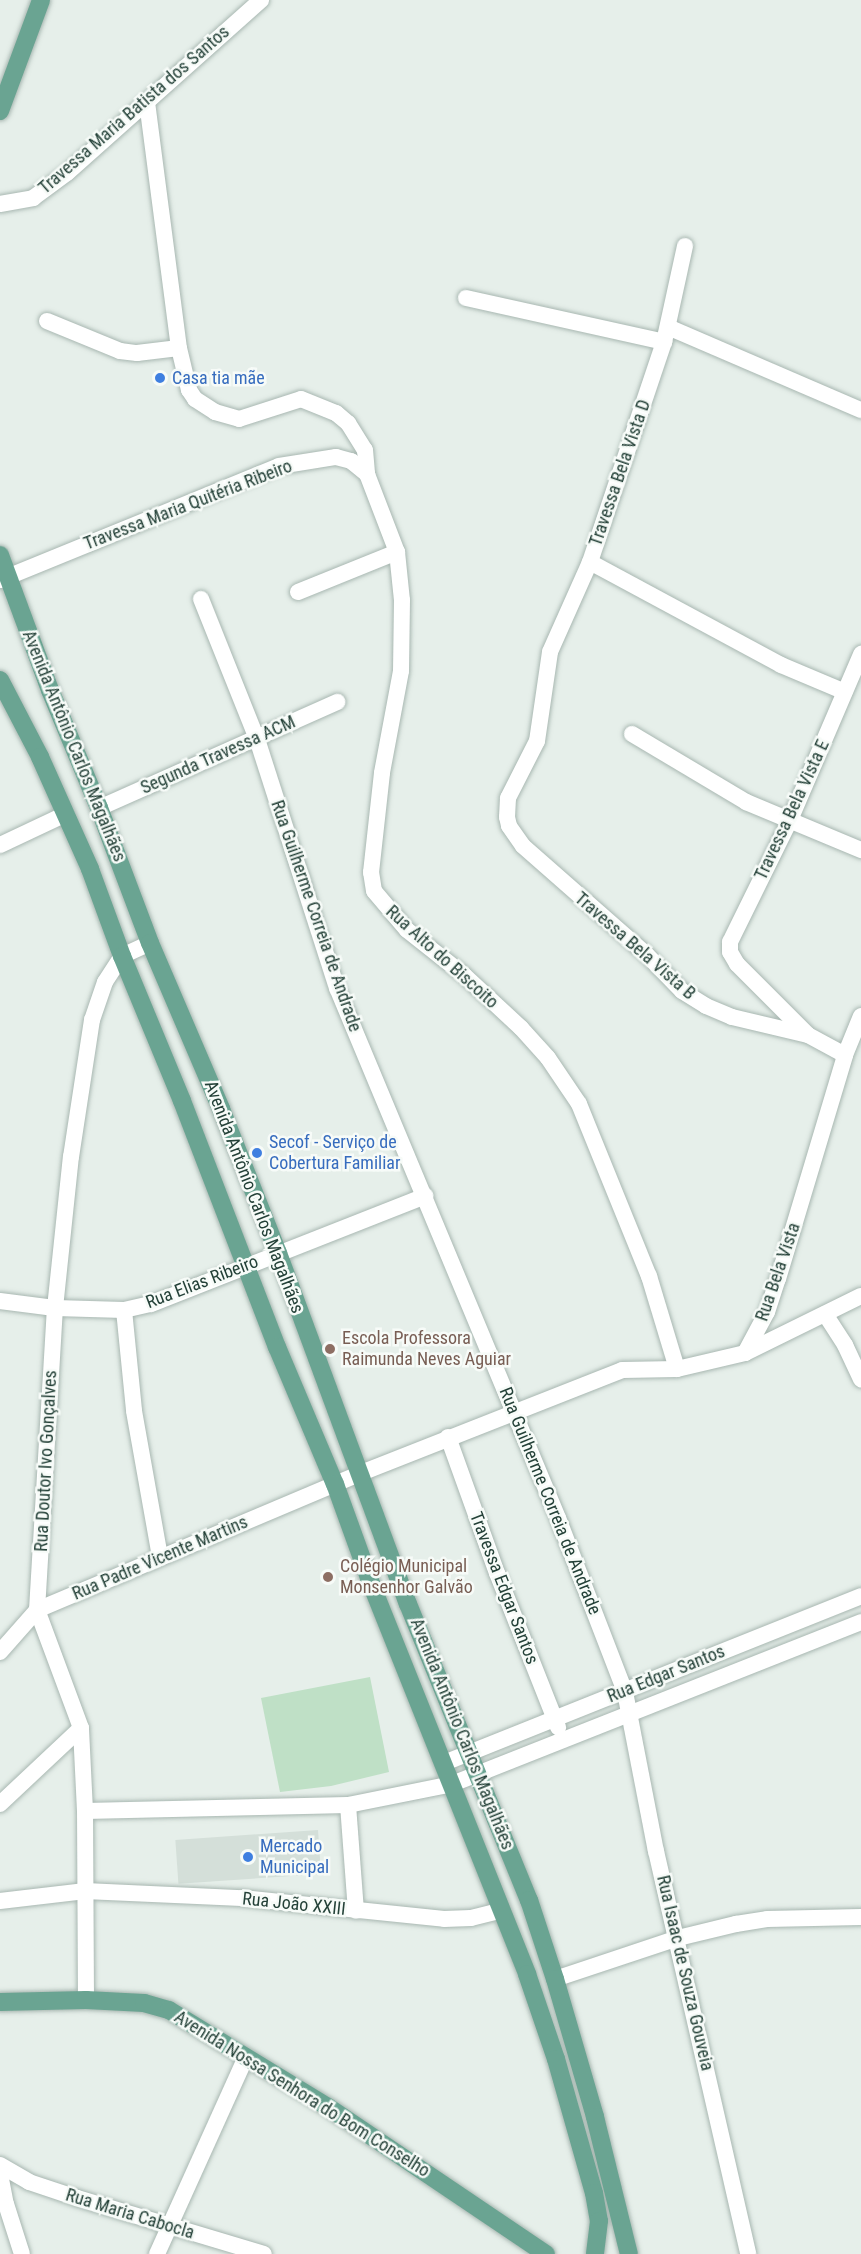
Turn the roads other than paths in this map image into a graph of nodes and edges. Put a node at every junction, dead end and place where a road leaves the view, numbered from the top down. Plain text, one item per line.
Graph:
1 (41, 0) edge
2 (261, 0) edge
3 (147, 102) junction
4 (0, 111) edge
5 (0, 204) edge
6 (685, 246) dead end
7 (466, 298) dead end
8 (47, 321) dead end
9 (666, 334) junction
10 (179, 348) junction
11 (861, 410) edge
12 (367, 474) junction
13 (397, 552) junction
14 (0, 555) edge
15 (590, 562) junction
16 (4, 578) edge
17 (298, 592) dead end
18 (201, 599) dead end
19 (861, 654) edge
20 (0, 680) edge
21 (845, 692) junction
22 (337, 702) dead end
23 (632, 734) dead end
24 (257, 739) junction
25 (99, 808) junction
26 (66, 814) junction
27 (790, 820) junction
28 (0, 845) edge
29 (861, 850) edge
30 (150, 943) junction
31 (122, 956) junction
32 (861, 1016) edge
33 (808, 1035) junction
34 (857, 1037) edge
35 (845, 1055) junction
36 (424, 1196) junction
37 (278, 1253) junction
38 (245, 1265) junction
39 (861, 1296) edge
40 (0, 1301) edge
41 (55, 1308) junction
42 (124, 1310) junction
43 (825, 1314) junction
44 (745, 1353) junction
45 (677, 1369) junction
46 (861, 1379) edge
47 (514, 1412) junction
48 (448, 1437) junction
49 (361, 1473) junction
50 (335, 1484) junction
51 (160, 1557) junction
52 (861, 1596) edge
53 (37, 1610) junction
54 (861, 1622) edge
55 (0, 1652) edge
56 (625, 1692) junction
57 (628, 1713) junction
58 (554, 1717) junction
59 (81, 1728) junction
60 (563, 1739) junction
61 (470, 1751) junction
62 (444, 1763) junction
63 (480, 1774) junction
64 (452, 1784) junction
65 (0, 1804) edge
66 (348, 1805) junction
67 (85, 1811) junction
68 (85, 1891) junction
69 (0, 1901) edge
70 (502, 1910) junction
71 (356, 1911) junction
72 (861, 1917) edge
73 (678, 1938) junction
74 (555, 1979) junction
75 (86, 2000) junction
76 (0, 2002) edge
77 (246, 2057) junction
78 (0, 2165) edge
79 (0, 2174) edge
80 (170, 2226) junction
81 (22, 2254) edge
82 (157, 2254) edge
83 (264, 2254) edge
84 (546, 2254) edge
85 (595, 2254) edge
86 (629, 2254) edge
87 (748, 2254) edge

1 - 4 main road
2 - 3 street, Travessa Maria Batista dos Santos
3 - 5 street, Travessa Maria Batista dos Santos
3 - 10 street, Rua Alto do Biscoito
6 - 9 street, Travessa Bela Vista D
7 - 9 street
8 - 10 street
9 - 11 street
9 - 15 street, Travessa Bela Vista D
10 - 12 street, Rua Alto do Biscoito
12 - 13 street, Rua Alto do Biscoito
12 - 16 street, Travessa Maria Quitéria Ribeiro
13 - 17 street
13 - 45 street, Rua Alto do Biscoito
14 - 16 main road, Avenida Antônio Carlos Magalhães
15 - 21 street, Travessa Bela Vista D
15 - 33 street, Travessa Bela Vista B
16 - 25 main road, Avenida Antônio Carlos Magalhães
18 - 24 street, Rua Guilherme Correia de Andrade
19 - 21 street, Travessa Bela Vista E
20 - 26 main road, Avenida Antônio Carlos Magalhães
21 - 27 street, Travessa Bela Vista E
22 - 24 street, Segunda Travessa ACM
23 - 27 street
24 - 25 street, Segunda Travessa ACM
24 - 36 street, Rua Guilherme Correia de Andrade
25 - 30 main road, Avenida Antônio Carlos Magalhães
26 - 28 street
26 - 31 main road, Avenida Antônio Carlos Magalhães
27 - 29 street
27 - 33 street, Travessa Bela Vista E
30 - 31 street
30 - 37 main road, Avenida Antônio Carlos Magalhães
31 - 38 main road, Avenida Antônio Carlos Magalhães
31 - 41 street, Rua Doutor Ivo Gonçalves
32 - 34 street, Rua Bela Vista
33 - 35 street, Travessa Bela Vista B
34 - 35 street, Rua Bela Vista
35 - 44 street, Rua Bela Vista
36 - 37 street, Rua Elias Ribeiro
36 - 47 street, Rua Guilherme Correia de Andrade
37 - 38 street, Rua Elias Ribeiro
37 - 49 main road, Avenida Antônio Carlos Magalhães
38 - 42 street, Rua Elias Ribeiro
38 - 50 main road, Avenida Antônio Carlos Magalhães
39 - 43 street
40 - 41 street, Rua Elias Ribeiro
41 - 42 street, Rua Elias Ribeiro
41 - 53 street, Rua Doutor Ivo Gonçalves
42 - 51 street
43 - 44 street
43 - 46 street
44 - 45 street
45 - 47 street
47 - 48 street
47 - 56 street, Rua Guilherme Correia de Andrade
48 - 49 street
48 - 58 street, Travessa Edgar Santos
49 - 50 street
49 - 61 main road, Avenida Antônio Carlos Magalhães
50 - 51 street, Rua Padre Vicente Martins
50 - 62 main road, Avenida Antônio Carlos Magalhães
51 - 53 street, Rua Padre Vicente Martins
52 - 56 street, Rua Edgar Santos
53 - 55 street, Rua Padre Vicente Martins
53 - 59 street, Rua Doutor Ivo Gonçalves
54 - 57 street, Rua Edgar Santos
56 - 57 street, Rua Isaac de Souza Gouveia
56 - 58 street, Rua Edgar Santos
57 - 60 street, Rua Edgar Santos
57 - 73 street, Rua Isaac de Souza Gouveia
58 - 60 street, Travessa Edgar Santos
58 - 61 street, Rua Edgar Santos
59 - 65 street
59 - 67 street, Rua Doutor Ivo Gonçalves
60 - 63 street, Rua Edgar Santos
61 - 62 street, Rua Edgar Santos
61 - 63 main road, Avenida Antônio Carlos Magalhães
62 - 64 main road, Avenida Antônio Carlos Magalhães
63 - 64 street, Rua Edgar Santos
63 - 74 main road, Avenida Antônio Carlos Magalhães
64 - 66 street
64 - 70 main road, Avenida Antônio Carlos Magalhães
66 - 67 street
66 - 71 street
67 - 68 street, Rua Doutor Ivo Gonçalves
68 - 69 street, Rua João XXIII
68 - 71 street, Rua João XXIII
68 - 75 street, Rua Doutor Ivo Gonçalves
70 - 71 street, Rua João XXIII
70 - 85 main road, Avenida Antônio Carlos Magalhães
72 - 73 street
73 - 74 street
73 - 87 street, Rua Isaac de Souza Gouveia
74 - 86 main road, Avenida Antônio Carlos Magalhães
75 - 76 main road, Avenida Nossa Senhora do Bom Conselho
75 - 77 main road, Avenida Nossa Senhora do Bom Conselho
77 - 80 street
77 - 84 main road, Avenida Nossa Senhora do Bom Conselho
78 - 80 street, Rua Maria Cabocla
79 - 81 street
80 - 82 street
80 - 83 street, Rua Maria Cabocla

